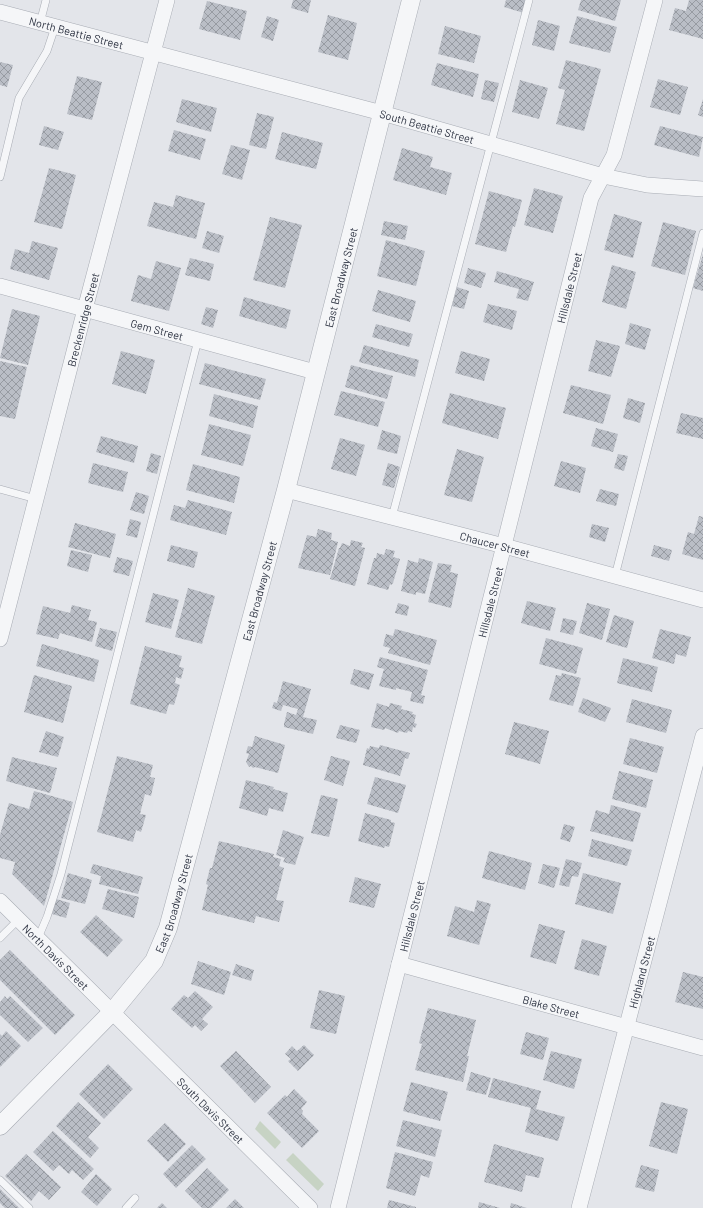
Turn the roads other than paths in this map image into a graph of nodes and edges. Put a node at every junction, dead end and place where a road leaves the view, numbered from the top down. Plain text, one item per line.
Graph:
1 (46, 0) edge
2 (167, 0) edge
3 (412, 0) edge
4 (529, 0) edge
5 (655, 0) edge
6 (0, 12) edge
7 (40, 23) junction
8 (55, 27) junction
9 (153, 53) junction
10 (382, 113) junction
11 (491, 143) junction
12 (603, 176) junction
13 (0, 177) edge
14 (703, 189) edge
15 (703, 233) edge
16 (0, 286) edge
17 (85, 309) junction
18 (198, 340) junction
19 (316, 372) junction
20 (0, 488) edge
21 (286, 490) junction
22 (36, 499) junction
23 (392, 517) junction
24 (504, 546) junction
25 (615, 576) junction
26 (703, 600) edge
27 (0, 639) edge
28 (703, 736) edge
29 (0, 901) edge
30 (19, 919) junction
31 (0, 938) edge
32 (38, 938) junction
33 (399, 964) junction
34 (113, 1011) junction
35 (626, 1026) junction
36 (703, 1048) edge
37 (0, 1126) edge
38 (0, 1180) edge
39 (135, 1198) dead end
40 (29, 1208) edge
41 (126, 1208) edge
42 (310, 1208) edge
43 (338, 1208) edge
44 (579, 1208) edge

1 - 7 lane
2 - 9 street, Breckenridge Street
3 - 10 street, East Broadway Street
4 - 11 lane
5 - 12 street, Hillsdale Street
6 - 7 street, North Beattie Street
7 - 8 street, North Beattie Street
8 - 9 street, North Beattie Street
8 - 13 lane
9 - 10 street, South Beattie Street
9 - 17 street, Breckenridge Street
10 - 11 street, South Beattie Street
10 - 19 street, East Broadway Street
11 - 12 street, South Beattie Street
11 - 23 lane
12 - 14 street, South Beattie Street
12 - 24 street, Hillsdale Street
15 - 25 lane
16 - 17 street, Gem Street
17 - 18 street, Gem Street
17 - 22 street, Breckenridge Street
18 - 19 street, Gem Street
18 - 32 lane
19 - 21 street, East Broadway Street
20 - 22 lane
21 - 23 street, Chaucer Street
21 - 34 street, East Broadway Street
22 - 27 street, Breckenridge Street
23 - 24 street, Chaucer Street
24 - 25 street, Chaucer Street
24 - 33 street, Hillsdale Street
25 - 26 street, Chaucer Street
28 - 35 street, Highland Street
29 - 30 street, North Davis Street
30 - 31 lane
30 - 32 street, North Davis Street
32 - 34 street, North Davis Street
33 - 35 street, Blake Street
33 - 43 street, Hillsdale Street
34 - 37 street, East Broadway Street
34 - 42 street, South Davis Street
35 - 36 street, Blake Street
35 - 44 street, Highland Street
38 - 40 lane
39 - 41 lane

